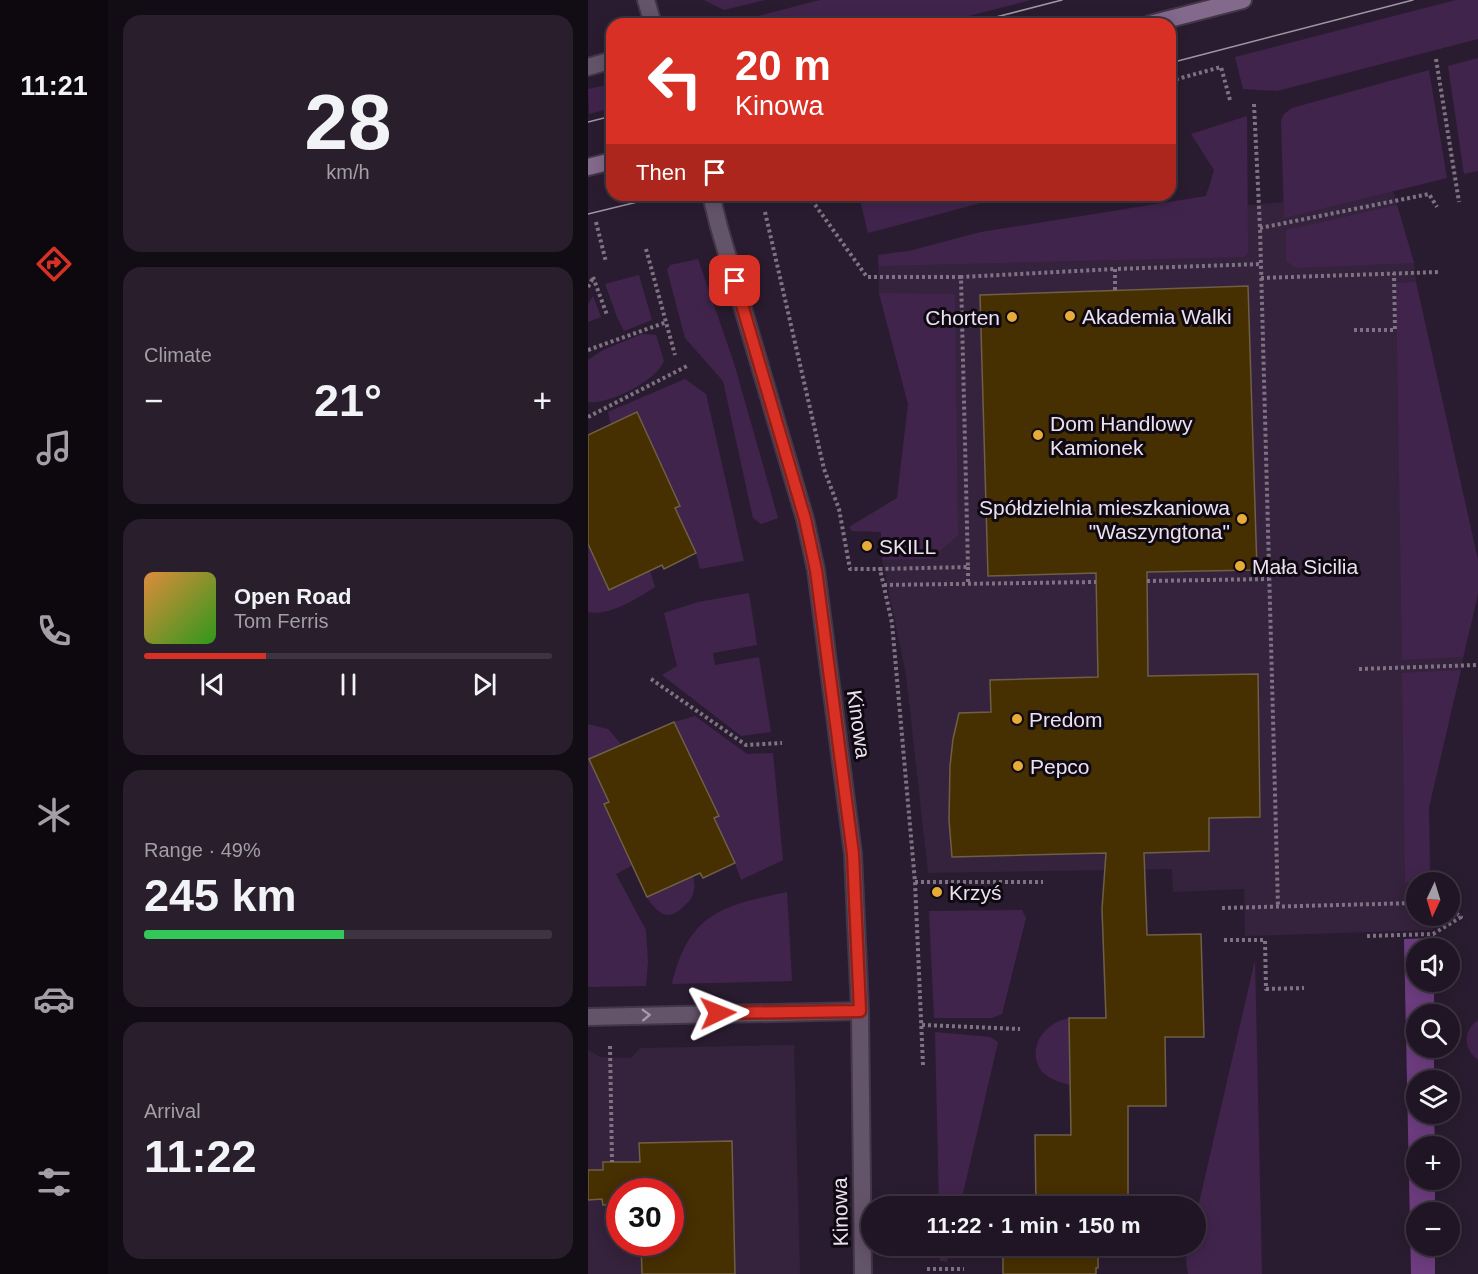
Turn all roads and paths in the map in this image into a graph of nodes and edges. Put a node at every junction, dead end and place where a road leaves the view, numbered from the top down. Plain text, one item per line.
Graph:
1 (646, 0) edge
2 (1243, 0) edge
3 (651, 18) edge
4 (1173, 18) edge
5 (1436, 59) dead end
6 (606, 62) edge
7 (588, 67) edge
8 (1176, 79) edge
9 (1230, 100) dead end
10 (1254, 104) dead end
11 (606, 162) edge
12 (588, 167) edge
13 (712, 201) edge
14 (812, 201) edge
15 (1460, 202) dead end
16 (1437, 207) dead end
17 (765, 212) dead end
18 (596, 222) dead end
19 (1260, 228) junction
20 (646, 249) dead end
21 (606, 262) dead end
22 (1261, 264) junction
23 (1114, 269) junction
24 (1440, 272) dead end
25 (1394, 273) junction
26 (961, 277) junction
27 (1261, 278) junction
28 (588, 287) edge
29 (1115, 290) dead end
30 (607, 315) dead end
31 (667, 322) junction
32 (1354, 330) dead end
33 (588, 350) edge
34 (675, 356) dead end
35 (687, 366) dead end
36 (588, 417) edge
37 (968, 567) junction
38 (880, 569) junction
39 (1269, 579) junction
40 (1147, 581) dead end
41 (1096, 582) dead end
42 (968, 584) junction
43 (884, 585) junction
44 (1478, 665) edge
45 (1359, 669) dead end
46 (651, 680) dead end
47 (782, 743) dead end
48 (915, 882) junction
49 (1043, 882) dead end
50 (1406, 904) edge
51 (1278, 907) junction
52 (1222, 908) dead end
53 (1446, 926) edge
54 (1366, 936) dead end
55 (1224, 940) dead end
56 (1304, 988) dead end
57 (860, 1011) junction
58 (588, 1017) edge
59 (922, 1025) junction
60 (1020, 1029) dead end
61 (610, 1042) dead end
62 (923, 1065) dead end
63 (612, 1162) dead end
64 (927, 1269) dead end
65 (964, 1269) dead end
66 (863, 1274) edge

1 - 3 street
2 - 4 main road
5 - 15 path
6 - 7 street
8 - 9 path
10 - 19 path
11 - 12 main road
13 - 57 street, Kinowa
14 - 26 path
16 - 19 path
17 - 38 path
18 - 21 path
19 - 22 path
20 - 31 path
22 - 23 path
22 - 27 path
23 - 26 path
23 - 29 path
24 - 25 path
25 - 27 path
25 - 32 path
26 - 37 path
27 - 39 path
28 - 30 path
31 - 33 path
31 - 34 path
35 - 36 path
37 - 38 path
37 - 42 path
38 - 43 path
39 - 40 path
39 - 51 path
41 - 42 path
42 - 43 path
43 - 48 path
44 - 45 path
46 - 47 path
48 - 49 path
48 - 59 path
50 - 51 path
51 - 52 path
53 - 54 path
55 - 56 path
58 -> 57 street
57 - 66 street, Kinowa
59 - 60 path
59 - 62 path
61 - 63 path
64 - 65 path

